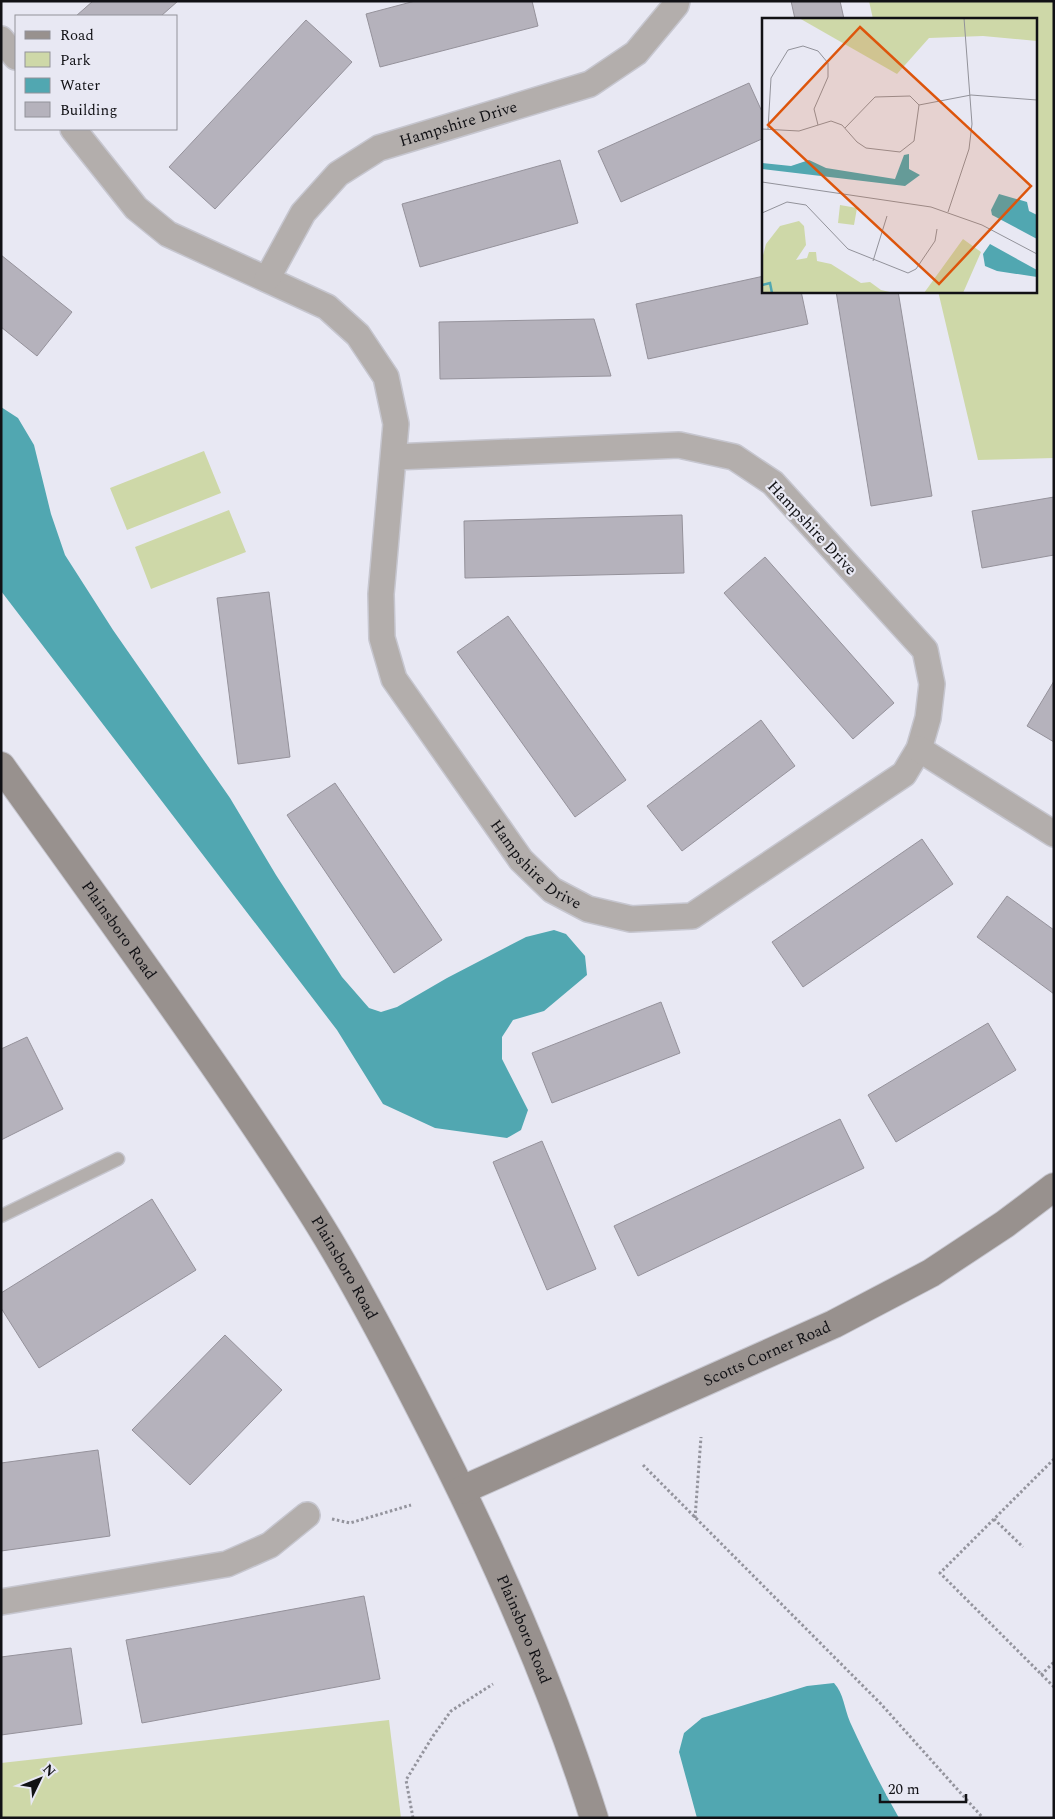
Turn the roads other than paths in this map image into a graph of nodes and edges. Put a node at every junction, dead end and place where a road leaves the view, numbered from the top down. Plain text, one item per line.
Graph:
1 (677, 1) edge
2 (1, 39) edge
3 (15, 56) edge
4 (73, 130) edge
5 (267, 279) junction
6 (394, 457) junction
7 (919, 749) junction
8 (1, 766) edge
9 (1054, 834) edge
10 (118, 1159) dead end
11 (1054, 1187) edge
12 (1, 1216) edge
13 (462, 1490) junction
14 (307, 1515) road end
15 (1, 1602) edge
16 (594, 1818) edge

1 - 5 street, Hampshire Drive
2 - 3 street
4 - 5 street, Hampshire Drive
5 - 6 street, Hampshire Drive
6 - 7 street, Hampshire Drive
6 - 7 street, Hampshire Drive
7 - 9 street
8 - 13 street, Plainsboro Road
10 - 12 lane
11 - 13 street, Scotts Corner Road
13 - 16 street, Plainsboro Road
14 - 15 street

